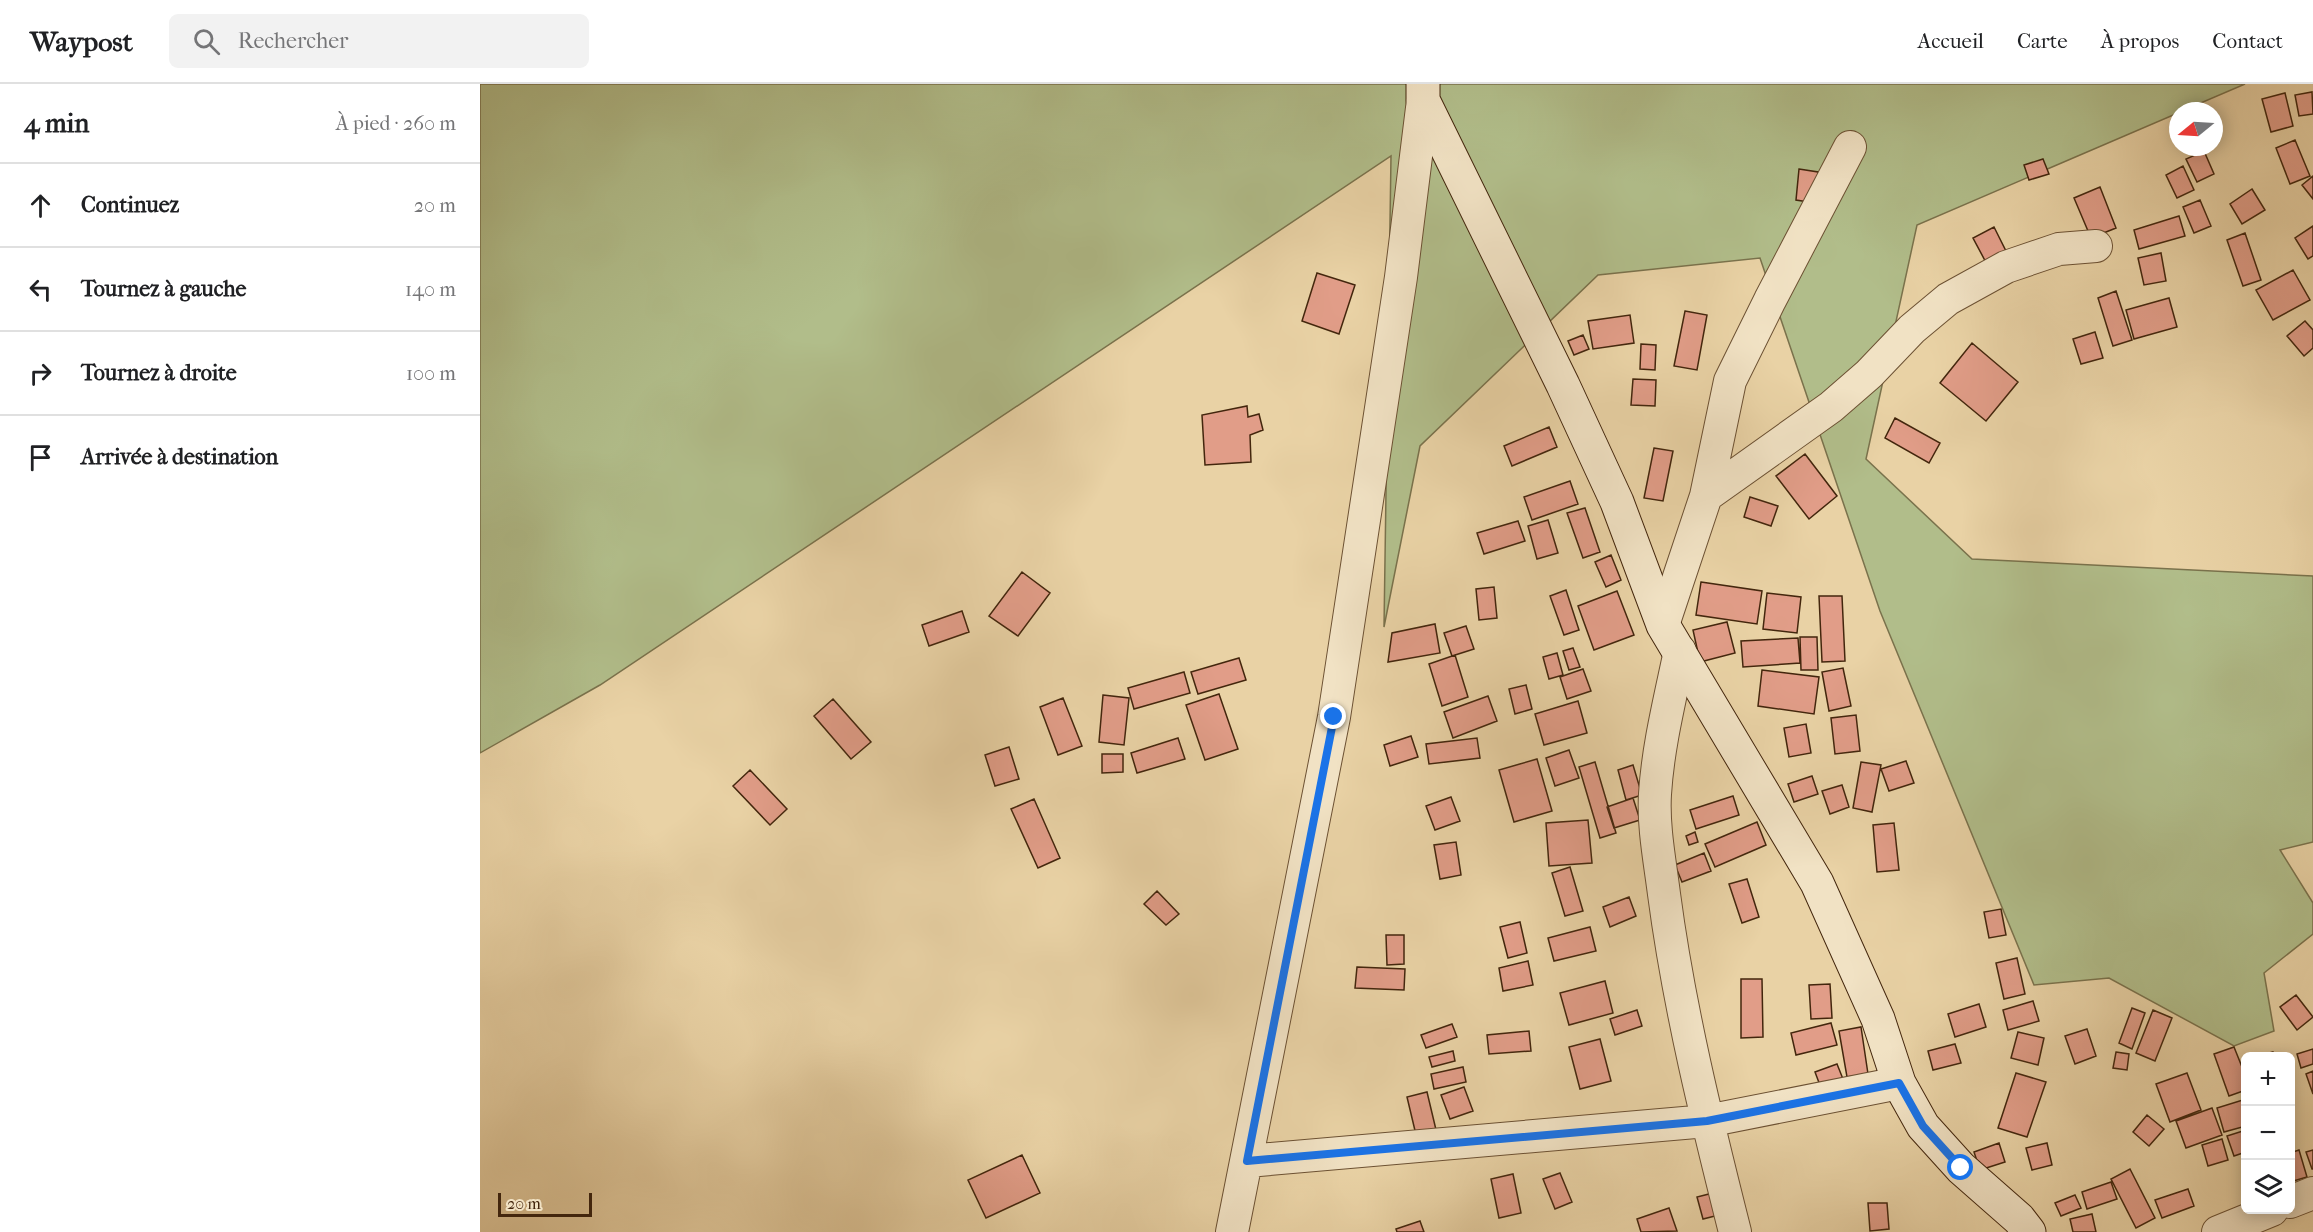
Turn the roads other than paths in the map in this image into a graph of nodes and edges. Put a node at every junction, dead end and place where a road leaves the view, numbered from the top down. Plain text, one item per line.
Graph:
1 (1423, 92) edge
2 (1850, 147) dead end
3 (2096, 246) dead end
4 (1706, 496) junction
5 (1672, 638) junction
6 (1899, 1083) junction
7 (1707, 1121) junction
8 (1247, 1161) junction
9 (2313, 1192) edge
10 (2295, 1200) edge
11 (2260, 1214) edge
12 (1232, 1232) edge
13 (1735, 1232) edge
14 (2029, 1232) edge
15 (2218, 1232) edge

1 - 5 street
1 - 8 street
2 - 4 street
3 - 4 street
4 - 5 street
5 - 6 street
5 - 7 street
6 - 7 street
6 - 14 street
7 - 8 street
7 - 13 street
8 - 12 street
9 - 10 street
11 - 15 street

